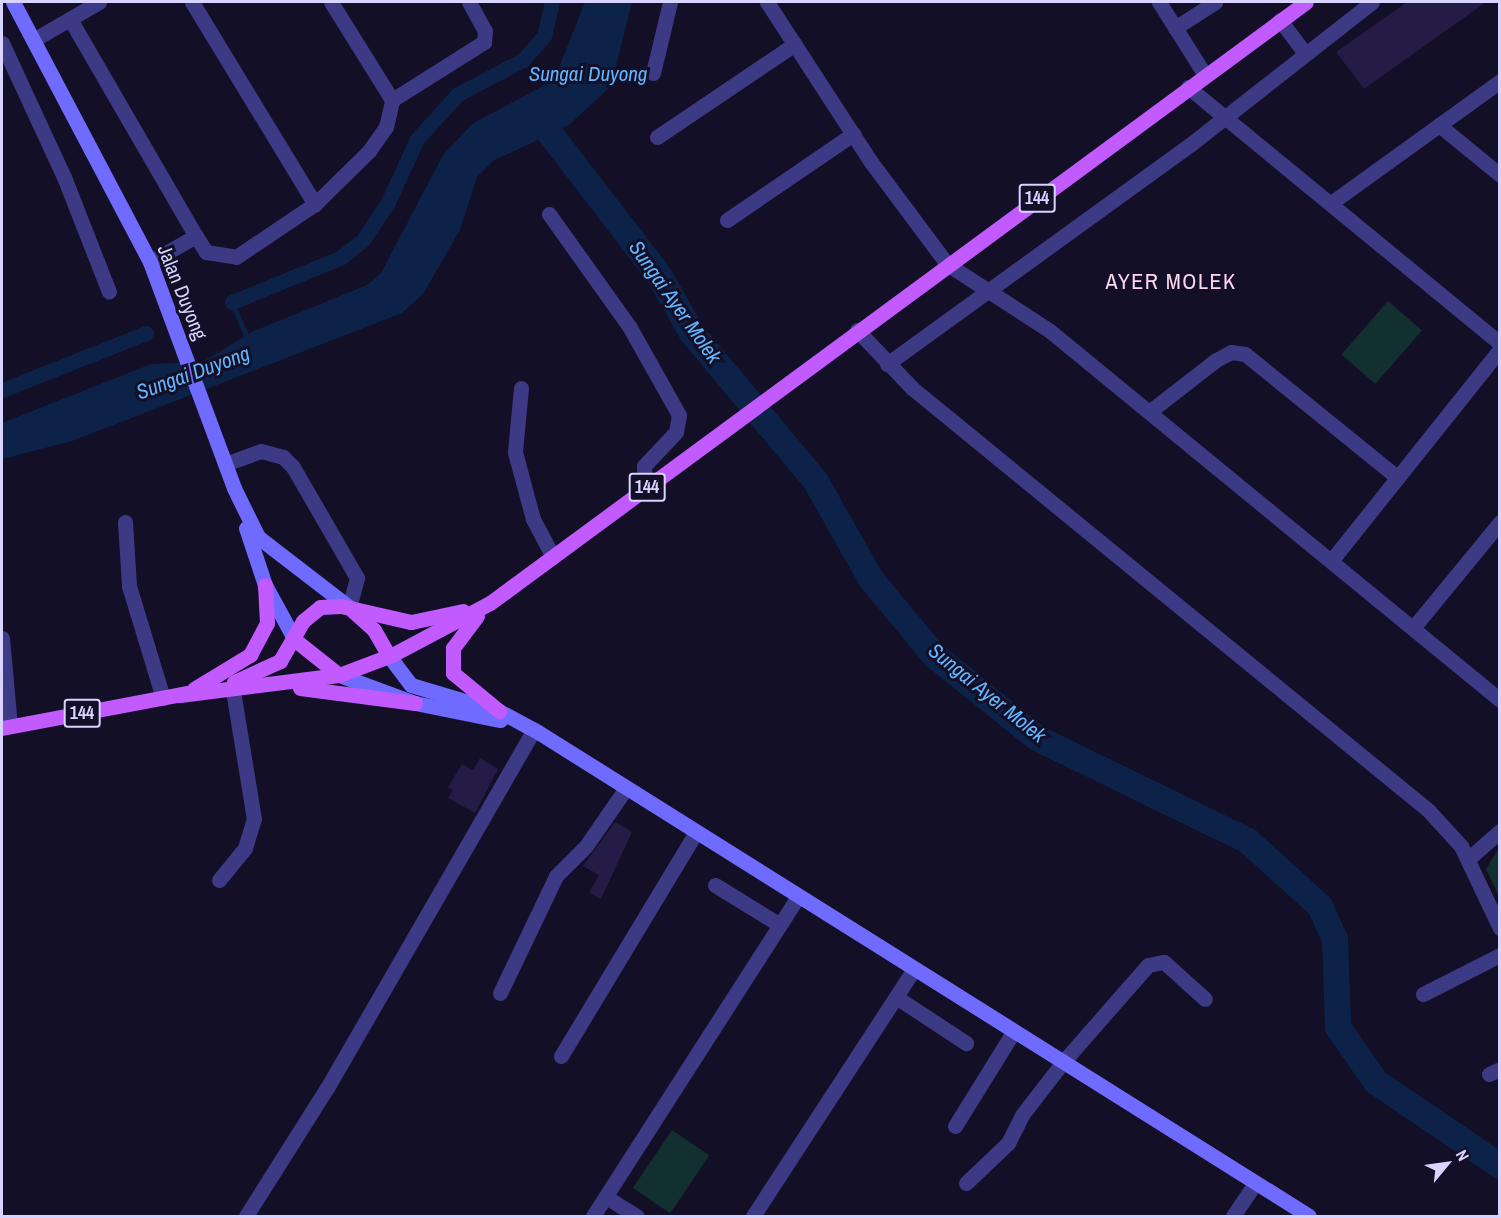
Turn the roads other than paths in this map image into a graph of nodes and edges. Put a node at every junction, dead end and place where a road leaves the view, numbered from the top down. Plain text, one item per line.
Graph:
1 (13, 2) edge
2 (99, 2) edge
3 (192, 2) edge
4 (331, 2) edge
5 (469, 2) edge
6 (670, 2) edge
7 (767, 2) edge
8 (1159, 2) edge
9 (1215, 2) edge
10 (1306, 2) edge
11 (1372, 2) edge
12 (70, 19) junction
13 (1280, 20) junction
14 (1176, 28) junction
15 (35, 39) junction
16 (2, 43) edge
17 (795, 44) junction
18 (1304, 52) junction
19 (653, 73) dead end
20 (1205, 75) junction
21 (1500, 81) edge
22 (1188, 87) junction
23 (392, 100) junction
24 (1224, 113) junction
25 (1438, 125) junction
26 (854, 134) junction
27 (657, 137) dead end
28 (1500, 175) edge
29 (1331, 203) junction
30 (315, 204) junction
31 (549, 214) dead end
32 (726, 220) dead end
33 (195, 236) junction
34 (150, 262) junction
35 (947, 264) junction
36 (987, 289) junction
37 (109, 292) dead end
38 (858, 330) junction
39 (1500, 343) edge
40 (1500, 349) edge
41 (887, 364) junction
42 (521, 388) dead end
43 (1149, 412) junction
44 (225, 464) junction
45 (1397, 477) junction
46 (234, 488) junction
47 (645, 488) junction
48 (125, 522) dead end
49 (1500, 522) edge
50 (554, 557) junction
51 (1331, 561) junction
52 (519, 582) junction
53 (265, 585) junction
54 (490, 603) junction
55 (349, 608) junction
56 (1413, 628) junction
57 (2, 638) edge
58 (295, 640) junction
59 (389, 657) junction
60 (339, 675) junction
61 (267, 686) junction
62 (233, 691) junction
63 (180, 695) junction
64 (1499, 697) edge
65 (163, 698) junction
66 (415, 704) junction
67 (499, 711) junction
68 (6, 727) edge
69 (529, 727) junction
70 (626, 788) junction
71 (1500, 831) edge
72 (696, 832) junction
73 (1468, 859) junction
74 (219, 880) dead end
75 (715, 885) dead end
76 (798, 897) junction
77 (780, 925) junction
78 (1500, 928) edge
79 (1500, 955) edge
80 (914, 969) junction
81 (500, 993) dead end
82 (1423, 994) dead end
83 (896, 998) junction
84 (1205, 999) dead end
85 (1014, 1031) junction
86 (966, 1043) dead end
87 (561, 1056) dead end
88 (1063, 1062) junction
89 (955, 1126) dead end
90 (966, 1183) dead end
91 (1255, 1183) junction
92 (606, 1197) junction
93 (246, 1216) edge
94 (593, 1216) edge
95 (636, 1216) edge
96 (753, 1216) edge
97 (1233, 1216) edge
98 (1309, 1216) edge

1 - 15 main road, Jalan Duyong
2 - 12 street
3 - 30 street
4 - 23 street
5 - 23 street
6 - 19 street
7 - 17 street
8 - 14 street
9 - 14 street
10 - 13 main road, 144
11 - 18 street
12 - 15 street
12 - 33 street
13 - 18 street
13 - 20 main road, 144
14 - 20 street
15 - 34 main road, Jalan Duyong
16 - 37 street
17 - 26 street
17 - 27 street
18 - 24 street
20 - 22 main road, 144
21 - 25 street
22 - 24 street
22 - 35 main road, 144
23 - 30 street
24 - 29 street
24 - 36 street
25 - 28 street
25 - 29 street
26 - 32 street
26 - 35 street
29 - 39 street
30 - 33 street
31 - 47 street
33 - 34 street
34 - 44 main road, Jalan Duyong
35 - 36 street
35 - 38 main road, 144
36 - 41 street
36 - 43 street
38 - 41 street
38 - 47 main road, 144
40 - 45 street
41 - 73 street
42 - 50 street
43 - 45 street
43 - 51 street
44 - 46 main road, Jalan Duyong
44 - 55 street
45 - 51 street
46 - 53 main road
46 - 55 main road, Jalan Duyong
47 - 50 main road, 144
48 - 65 street
49 - 56 street
50 - 52 main road, 144
51 - 56 street
52 - 54 main road, 144
52 - 55 main road, 144
53 - 58 main road
53 - 63 main road
54 - 59 main road, 144
54 - 67 main road
55 - 58 main road, 144
55 - 59 main road
56 - 64 street
57 - 68 street
58 - 60 main road, 144
58 - 63 main road, 144
59 - 60 main road, 144
59 - 67 main road
60 - 61 main road, 144
60 - 66 main road, 144
61 - 62 main road, 144
61 - 66 main road
62 - 63 main road, 144
62 - 74 street
63 - 65 main road, 144
65 - 68 main road, 144
66 - 69 main road
67 - 69 main road
69 - 70 main road
69 - 93 street
70 - 72 main road
70 - 81 street
71 - 73 street
72 - 76 main road
72 - 87 street
73 - 78 street
75 - 77 street
76 - 77 street
76 - 80 main road
77 - 92 street
79 - 82 street
80 - 83 street
80 - 85 main road
83 - 86 street
83 - 96 street
84 - 88 street
85 - 88 main road
85 - 89 street
88 - 90 street
88 - 91 main road
91 - 97 street
91 - 98 main road
92 - 94 street
92 - 95 street

